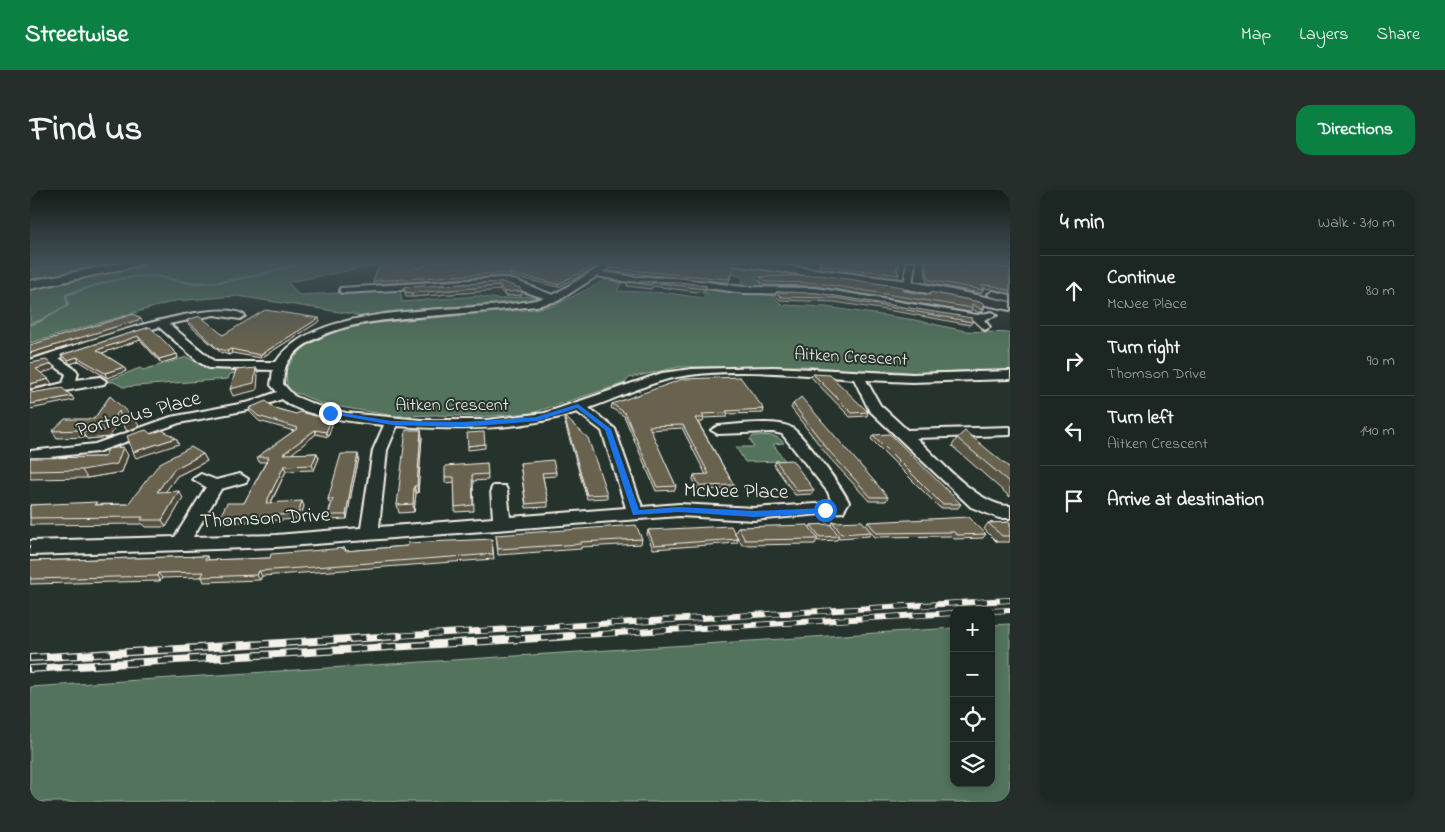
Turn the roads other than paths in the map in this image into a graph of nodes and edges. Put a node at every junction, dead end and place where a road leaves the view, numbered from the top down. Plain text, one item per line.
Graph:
1 (533, 291) edge
2 (569, 291) edge
3 (760, 291) edge
4 (935, 291) edge
5 (993, 294) dead end
6 (1010, 298) edge
7 (555, 299) junction
8 (1010, 306) edge
9 (992, 315) dead end
10 (240, 316) dead end
11 (977, 318) junction
12 (161, 323) junction
13 (985, 327) dead end
14 (50, 357) junction
15 (30, 364) edge
16 (280, 366) junction
17 (858, 375) junction
18 (1010, 375) edge
19 (100, 381) dead end
20 (68, 385) junction
21 (34, 394) edge
22 (284, 394) junction
23 (578, 406) junction
24 (392, 423) junction
25 (718, 430) dead end
26 (1010, 431) edge
27 (903, 434) junction
28 (30, 455) edge
29 (240, 478) dead end
30 (499, 490) dead end
31 (1010, 512) edge
32 (636, 513) junction
33 (502, 523) junction
34 (369, 534) junction
35 (180, 544) junction
36 (30, 548) edge

1 - 7 street
2 - 7 street
3 - 11 street
4 - 8 street
5 - 6 street
7 - 16 street
9 - 11 street
10 - 12 street
11 - 13 street
12 - 14 street
12 - 16 street
14 - 15 street
14 - 20 street
16 - 22 street
17 - 18 street, Aitken Crescent
17 - 23 street, Aitken Crescent
17 - 27 street
19 - 20 street
20 - 21 street
22 - 24 street, Aitken Crescent
22 - 28 street, Porteous Place
23 - 24 street, Aitken Crescent
23 - 32 street
24 - 34 street
25 - 32 street, McNee Place
26 - 27 street
27 - 31 street
29 - 35 street
30 - 33 street
32 - 33 street, Thomson Drive
33 - 34 street, Thomson Drive
34 - 35 street, Thomson Drive
35 - 36 street, Thomson Drive

